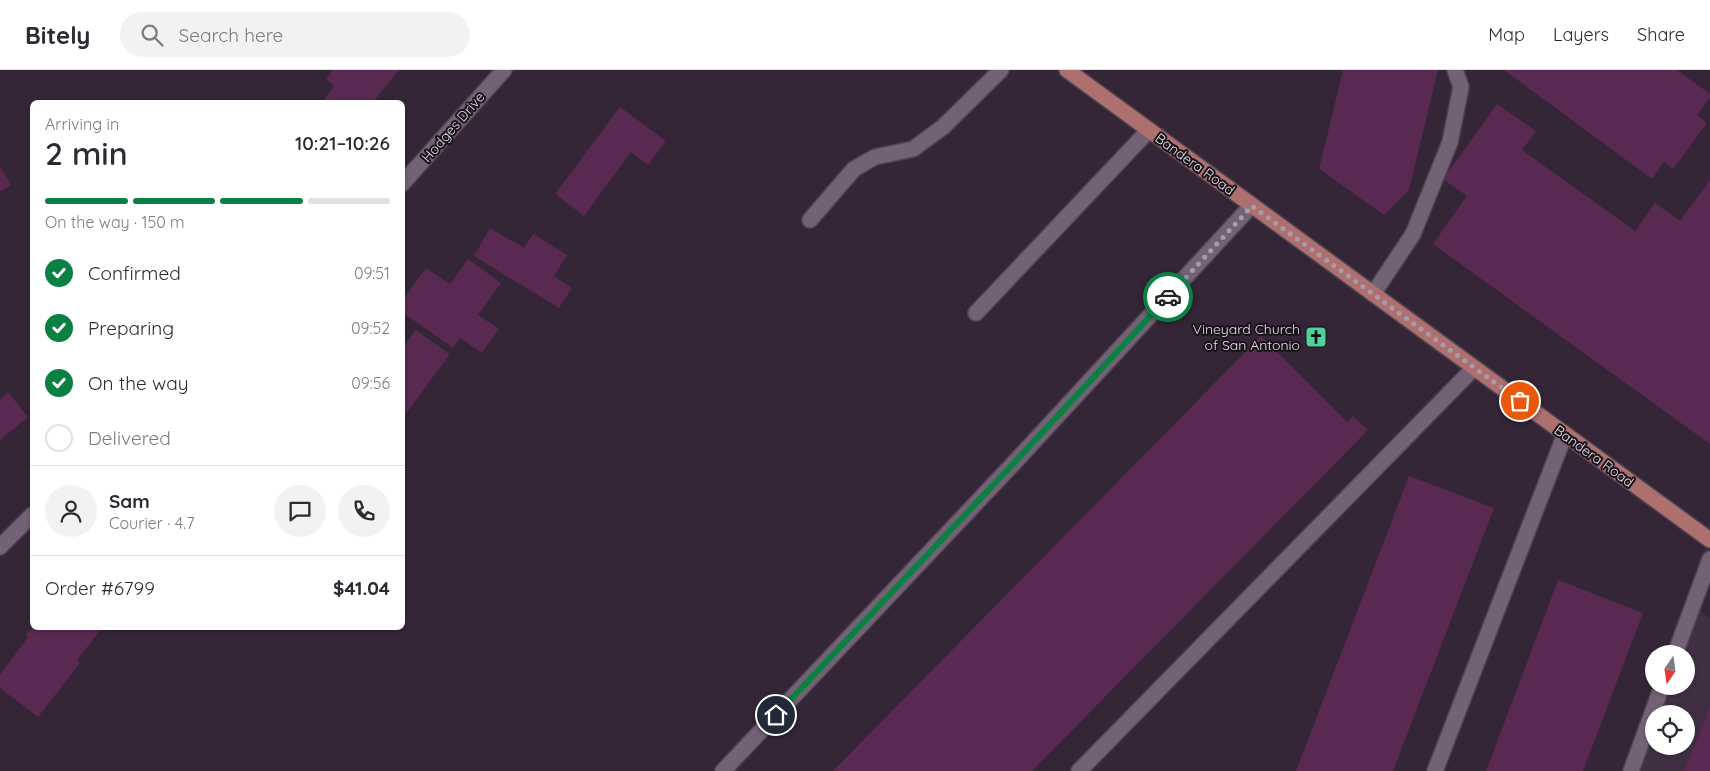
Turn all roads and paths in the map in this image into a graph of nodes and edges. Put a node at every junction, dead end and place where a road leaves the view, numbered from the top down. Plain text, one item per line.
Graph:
1 (504, 70) edge
2 (1001, 70) edge
3 (1067, 70) edge
4 (1455, 70) edge
5 (1149, 130) junction
6 (405, 181) edge
7 (1252, 206) junction
8 (810, 220) dead end
9 (1373, 294) junction
10 (976, 313) dead end
11 (1474, 368) junction
12 (1565, 434) junction
13 (30, 517) edge
14 (1710, 540) edge
15 (0, 546) edge
16 (1710, 559) edge
17 (1678, 645) edge
18 (1659, 695) edge
19 (723, 771) edge
20 (1079, 771) edge
21 (1435, 771) edge
22 (1631, 771) edge

1 - 6 street, Hodges Drive
2 - 8 street
3 - 5 main road, Bandera Road
4 - 9 street
5 - 7 main road, Bandera Road
5 - 10 street
7 - 9 main road, Bandera Road
7 - 19 street
9 - 11 main road, Bandera Road
11 - 12 main road, Bandera Road
11 - 20 street
12 - 14 main road, Bandera Road
12 - 21 street
13 - 15 street
16 - 17 street
18 - 22 street

